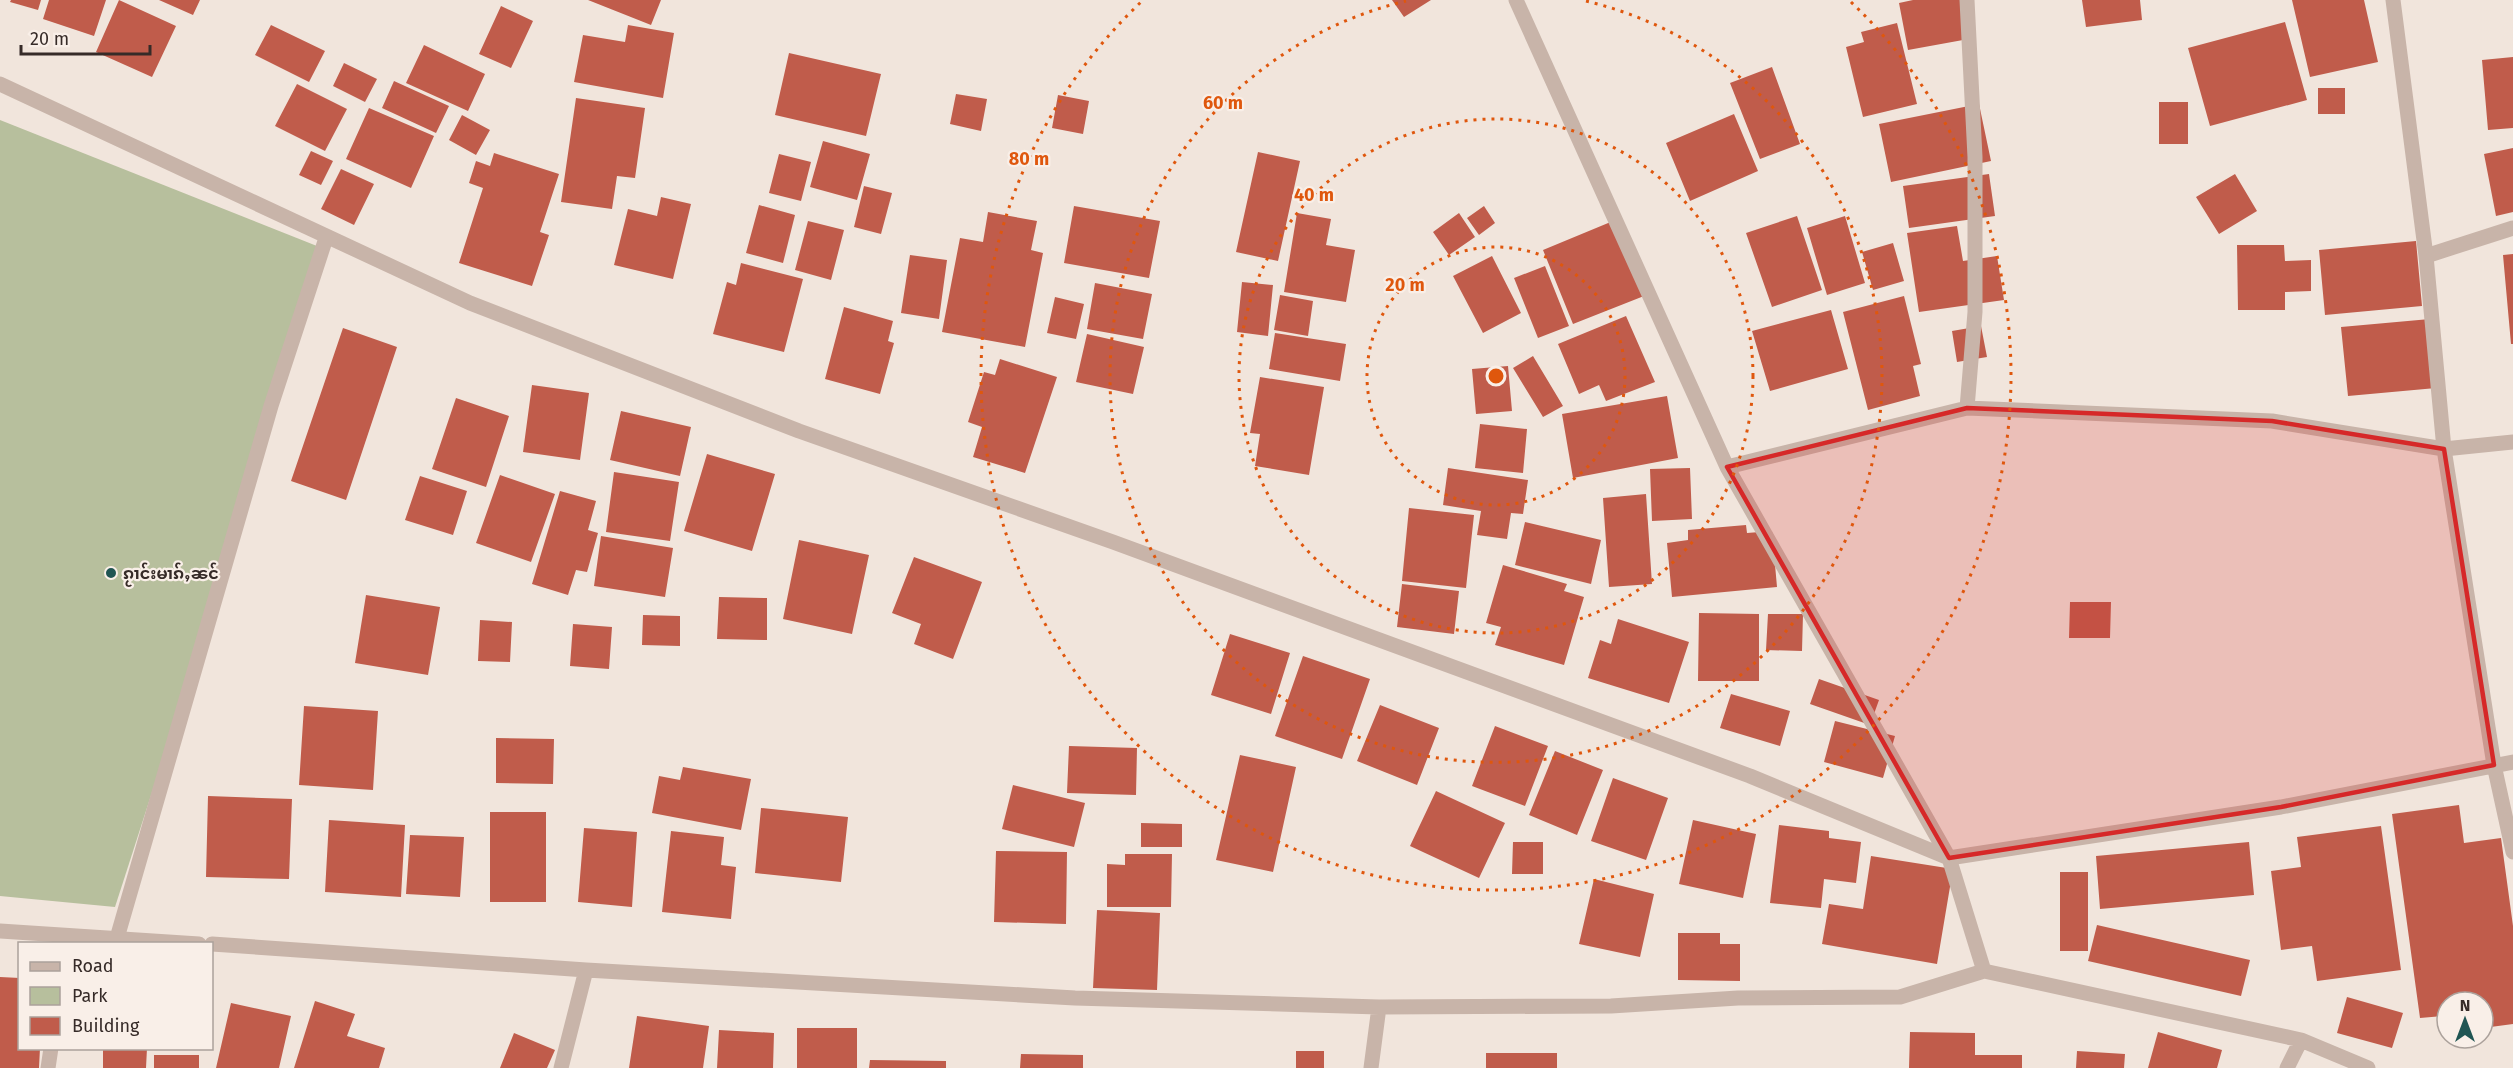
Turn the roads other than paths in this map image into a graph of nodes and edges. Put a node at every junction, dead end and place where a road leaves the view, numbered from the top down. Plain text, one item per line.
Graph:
1 (1516, 0) edge
2 (1967, 0) edge
3 (2393, 0) edge
4 (0, 84) edge
5 (2513, 228) edge
6 (326, 238) junction
7 (2426, 256) junction
8 (1967, 408) junction
9 (2513, 442) edge
10 (2444, 449) junction
11 (1727, 467) junction
12 (2513, 762) edge
13 (2494, 765) junction
14 (2513, 852) edge
15 (1949, 858) junction
16 (0, 931) edge
17 (117, 938) junction
18 (66, 939) edge
19 (172, 942) edge
20 (213, 944) edge
21 (586, 970) junction
22 (1984, 971) junction
23 (1379, 1007) junction
24 (2301, 1040) junction
25 (51, 1050) edge
26 (48, 1068) edge
27 (561, 1068) edge
28 (1371, 1068) edge
29 (2287, 1068) edge
30 (2368, 1068) edge

1 - 11 street
2 - 8 street
3 - 7 street
4 - 6 street
5 - 7 street
6 - 15 street
6 - 17 street
7 - 10 street
8 - 10 street
8 - 11 street
9 - 10 street
10 - 13 street
11 - 15 street
12 - 13 street
13 - 14 street
13 - 15 street
15 - 22 street
16 - 18 street
17 - 18 street
17 - 19 street
20 - 21 street
21 - 23 street
21 - 27 street
22 - 23 street
22 - 24 street
23 - 28 street
24 - 29 street
24 - 30 street
25 - 26 street

